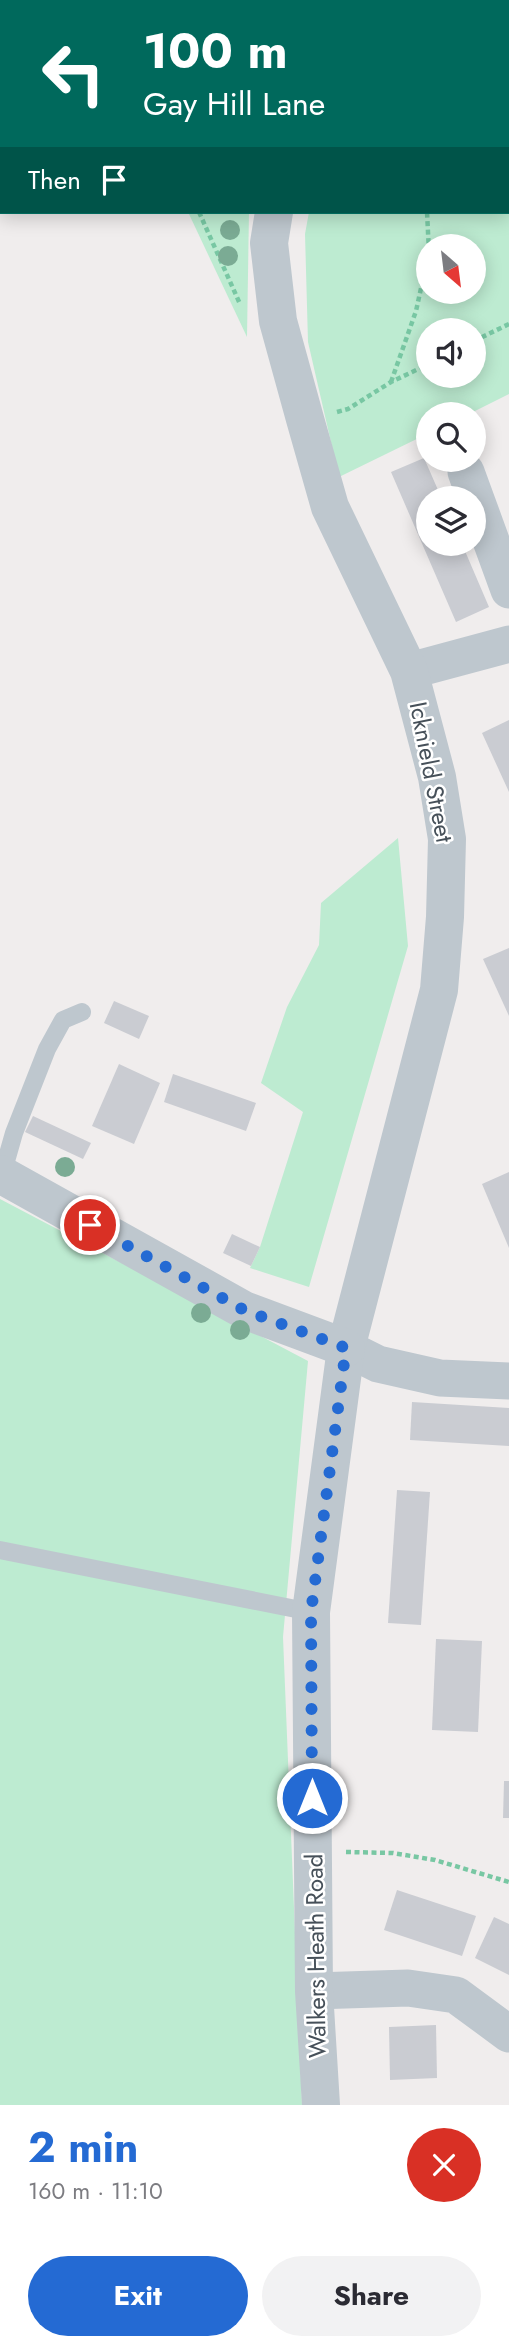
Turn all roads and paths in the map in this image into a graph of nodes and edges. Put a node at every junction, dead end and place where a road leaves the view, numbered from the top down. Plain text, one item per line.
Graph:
1 (274, 214) edge
2 (427, 214) edge
3 (509, 324) edge
4 (486, 335) edge
5 (416, 370) edge
6 (391, 382) junction
7 (305, 419) junction
8 (466, 472) dead end
9 (509, 590) edge
10 (509, 644) edge
11 (409, 671) junction
12 (82, 1012) dead end
13 (1, 1175) edge
14 (346, 1348) junction
15 (509, 1381) edge
16 (0, 1550) edge
17 (311, 1612) junction
18 (313, 1851) junction
19 (509, 1882) edge
20 (314, 1991) junction
21 (509, 2034) edge
22 (321, 2105) edge

1 - 7 street, Icknield Street
2 - 6 path
3 - 4 path
5 - 6 path
6 - 7 path
7 - 11 street, Icknield Street
8 - 9 street
10 - 11 street
11 - 14 street, Icknield Street
12 - 13 lane
13 - 14 street
14 - 15 street
14 - 17 street, Walkers Heath Road
16 - 17 lane
17 - 18 street, Walkers Heath Road
18 - 19 path
18 - 20 street, Walkers Heath Road
20 - 21 street
20 - 22 street, Walkers Heath Road

